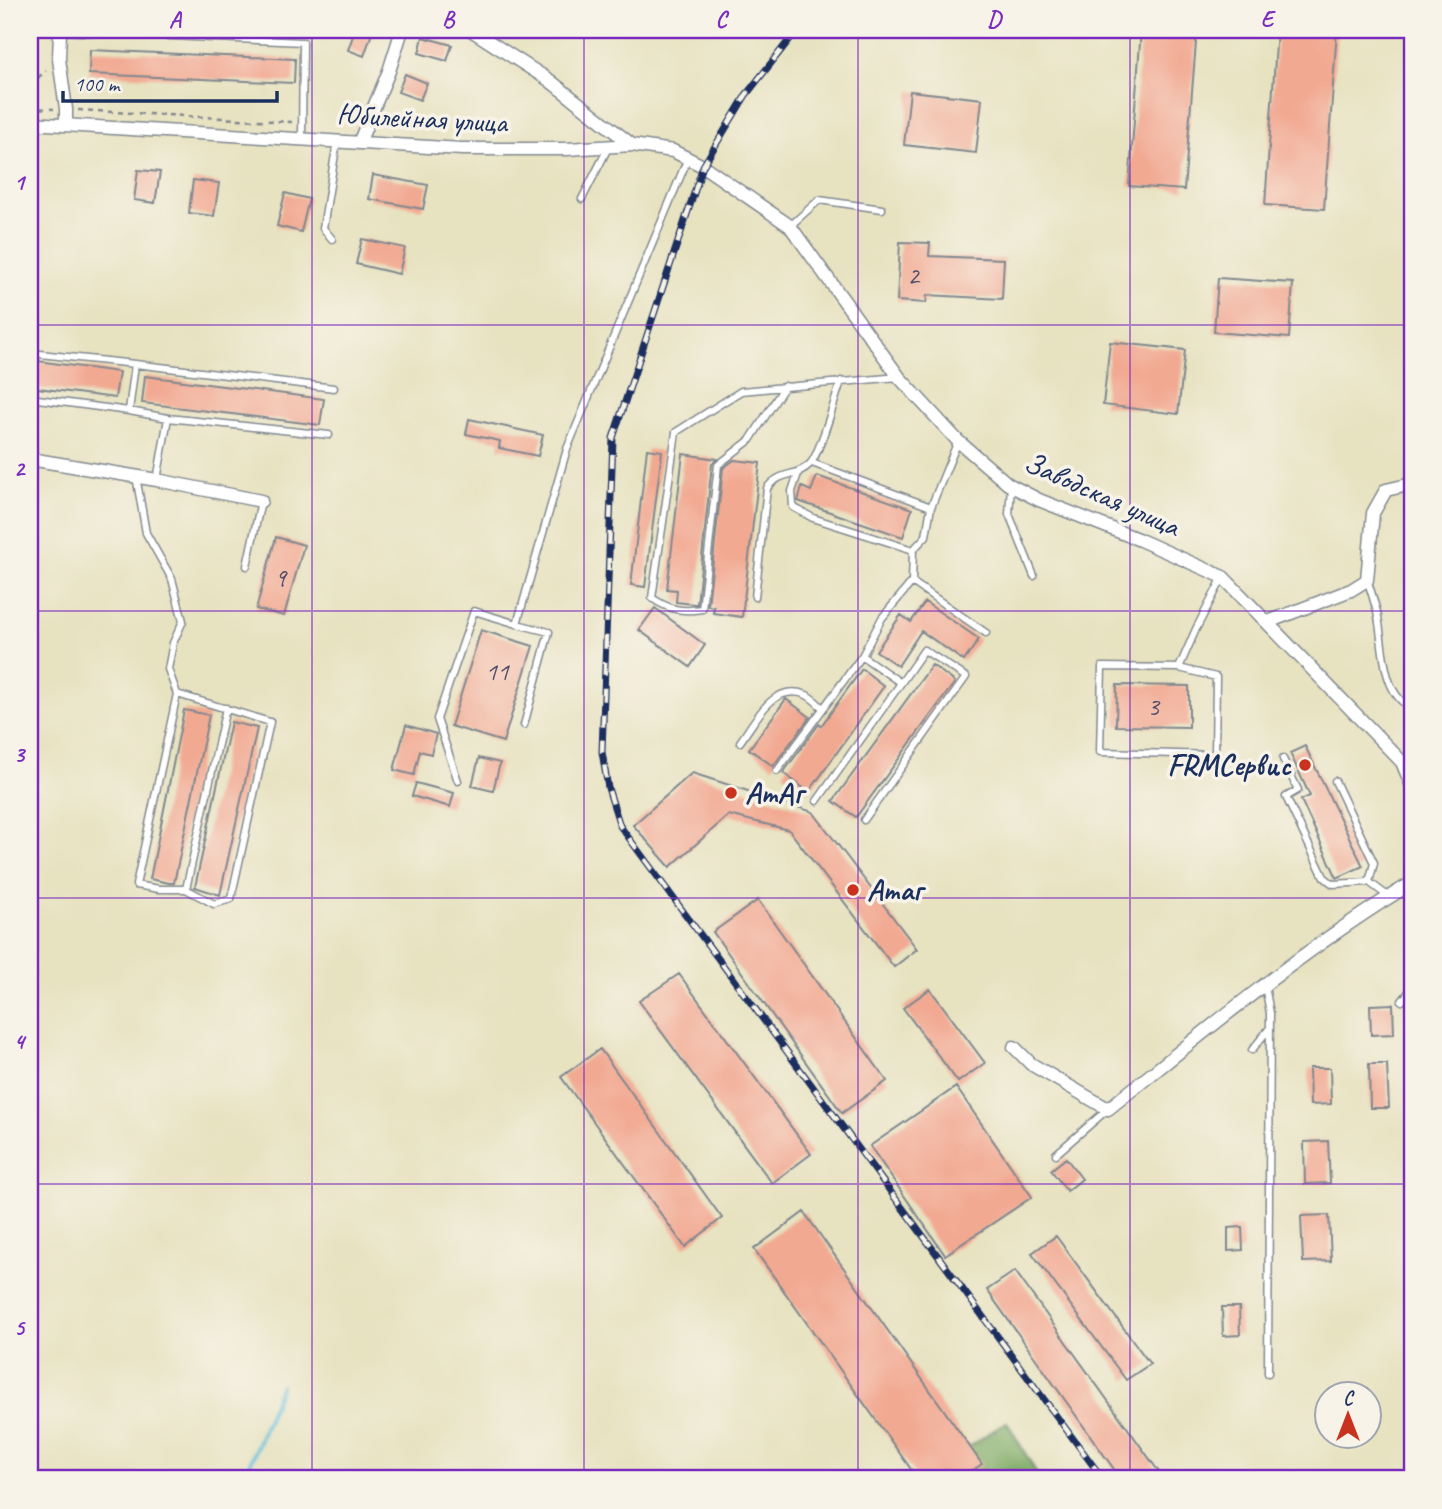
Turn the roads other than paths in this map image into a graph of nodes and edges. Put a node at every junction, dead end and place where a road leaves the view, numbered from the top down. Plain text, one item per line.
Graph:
1 (402, 30) edge
2 (471, 30) edge
3 (60, 31) edge
4 (30, 123) edge
5 (66, 124) junction
6 (302, 138) junction
7 (337, 142) junction
8 (359, 143) junction
9 (632, 145) junction
10 (609, 146) junction
11 (688, 158) junction
12 (582, 199) dead end
13 (882, 209) dead end
14 (790, 226) junction
15 (332, 239) dead end
16 (30, 352) edge
17 (135, 364) junction
18 (899, 377) junction
19 (841, 381) junction
20 (785, 386) junction
21 (334, 388) dead end
22 (30, 398) edge
23 (129, 411) junction
24 (168, 418) junction
25 (329, 435) dead end
26 (958, 441) junction
27 (30, 459) edge
28 (812, 463) junction
29 (799, 471) junction
30 (136, 476) junction
31 (156, 480) junction
32 (1412, 484) edge
33 (1011, 486) junction
34 (261, 501) joint
35 (931, 507) junction
36 (914, 550) junction
37 (247, 566) dead end
38 (1034, 576) dead end
39 (1223, 577) junction
40 (1367, 580) junction
41 (912, 582) junction
42 (755, 597) dead end
43 (1268, 622) junction
44 (517, 624) junction
45 (986, 633) dead end
46 (862, 656) junction
47 (1179, 668) junction
48 (901, 683) junction
49 (177, 694) junction
50 (226, 708) junction
51 (823, 708) junction
52 (1412, 708) edge
53 (524, 725) dead end
54 (740, 741) dead end
55 (1283, 759) dead end
56 (777, 771) dead end
57 (458, 781) dead end
58 (1335, 781) dead end
59 (1412, 786) edge
60 (817, 801) dead end
61 (864, 820) dead end
62 (1369, 882) junction
63 (1412, 883) edge
64 (186, 889) junction
65 (1389, 897) junction
66 (1264, 985) junction
67 (1412, 988) edge
68 (1402, 1001) dead end
69 (1269, 1029) junction
70 (1014, 1047) dead end
71 (1252, 1051) dead end
72 (1108, 1109) junction
73 (1056, 1154) dead end
74 (1268, 1373) dead end

1 - 8 street
2 - 9 street
3 - 5 street
3 - 6 lane
4 - 5 street, Юбилейная улица
5 - 6 street, Юбилейная улица
6 - 7 street, Юбилейная улица
7 - 8 street, Юбилейная улица
7 - 15 lane
8 - 10 street, Юбилейная улица
9 - 10 street, Юбилейная улица
9 - 11 street, Юбилейная улица
10 - 12 lane
11 - 14 street, Юбилейная улица
11 - 44 lane
13 - 14 lane
14 - 18 street, Заводская улица
16 - 17 lane
17 - 21 lane
17 - 23 lane
18 - 19 lane
18 - 26 street, Заводская улица
19 - 20 lane
19 - 28 lane
20 - 20 lane
22 - 23 lane
23 - 24 lane
24 - 25 lane
24 - 31 lane
26 - 33 street, Заводская улица
26 - 35 lane
27 - 30 street
28 - 29 lane
28 - 35 lane
29 - 36 lane
29 - 42 lane
30 - 31 street
30 - 49 lane
31 - 34 street
32 - 40 street
33 - 38 lane
33 - 39 street, Заводская улица
34 - 37 lane
35 - 36 lane
36 - 41 lane
39 - 43 street, Заводская улица
39 - 47 lane
40 - 43 street
40 - 52 lane
41 - 45 lane
41 - 46 lane
43 - 59 street, Заводская улица
44 - 53 lane
44 - 57 lane
46 - 48 lane
46 - 51 lane
47 - 47 lane
48 - 60 lane
48 - 61 lane
49 - 50 lane
49 - 64 lane
50 - 64 lane
50 - 64 lane
51 - 54 lane
51 - 56 lane
55 - 62 lane
58 - 62 lane
62 - 65 lane
63 - 65 street
65 - 66 street
66 - 69 lane
66 - 72 street
67 - 68 lane
69 - 71 lane
69 - 74 lane
70 - 72 street
72 - 73 lane

